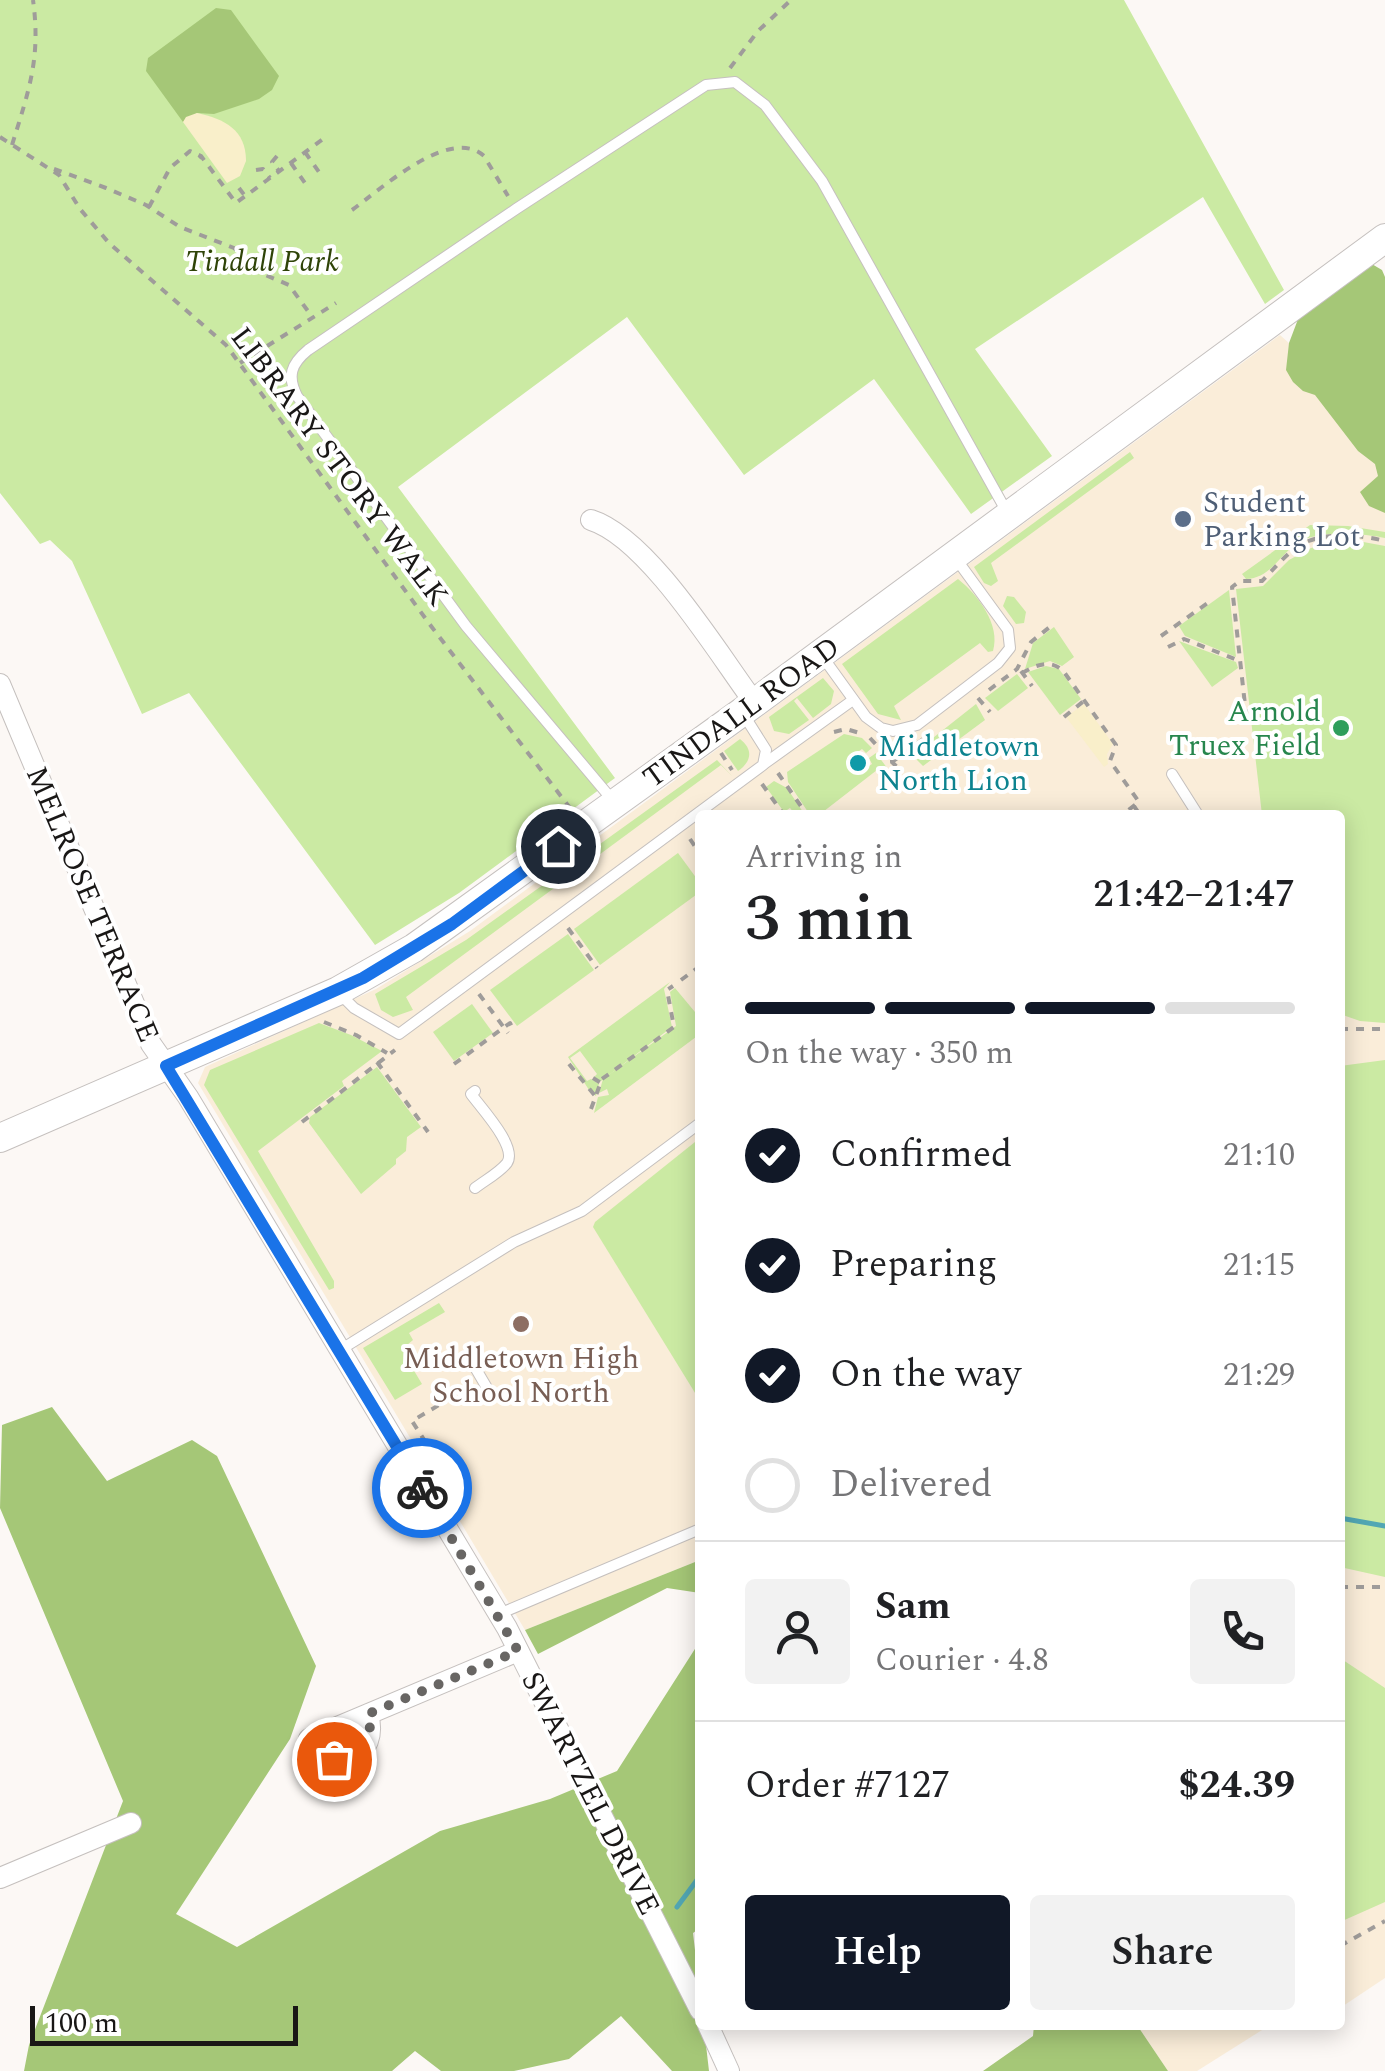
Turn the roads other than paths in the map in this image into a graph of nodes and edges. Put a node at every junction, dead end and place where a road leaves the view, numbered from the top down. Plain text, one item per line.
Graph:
1 (1385, 238) edge
2 (1008, 515) junction
3 (591, 520) dead end
4 (954, 556) junction
5 (820, 654) junction
6 (0, 684) edge
7 (854, 700) junction
8 (748, 707) junction
9 (763, 765) junction
10 (1172, 774) dead end
11 (615, 804) junction
12 (702, 810) edge
13 (1195, 810) edge
14 (695, 815) edge
15 (338, 991) junction
16 (166, 1066) junction
17 (475, 1091) dead end
18 (695, 1128) edge
19 (0, 1138) edge
20 (474, 1188) dead end
21 (340, 1350) junction
22 (473, 1364) dead end
23 (490, 1392) dead end
24 (695, 1530) edge
25 (498, 1614) junction
26 (518, 1651) junction
27 (368, 1714) dead end
28 (131, 1823) dead end
29 (0, 1878) edge
30 (695, 2000) edge
31 (710, 2030) edge
32 (729, 2071) edge

1 - 2 street, TINDALL ROAD
2 - 4 street, TINDALL ROAD
2 - 11 lane
3 - 8 street
4 - 5 street, TINDALL ROAD
4 - 7 lane
5 - 7 lane
5 - 8 street, TINDALL ROAD
6 - 16 street, MELROSE TERRACE
7 - 9 lane
8 - 9 lane
8 - 11 street, TINDALL ROAD
9 - 12 lane
10 - 13 lane
11 - 15 street, TINDALL ROAD
14 - 15 lane
15 - 16 street, TINDALL ROAD
16 - 19 street, TINDALL ROAD
16 - 21 street, SWARTZEL DRIVE
17 - 20 lane
18 - 21 lane
21 - 25 street, SWARTZEL DRIVE
22 - 23 lane
24 - 25 lane
25 - 26 street, SWARTZEL DRIVE
26 - 27 street
26 - 30 street, SWARTZEL DRIVE
28 - 29 street
31 - 32 street

